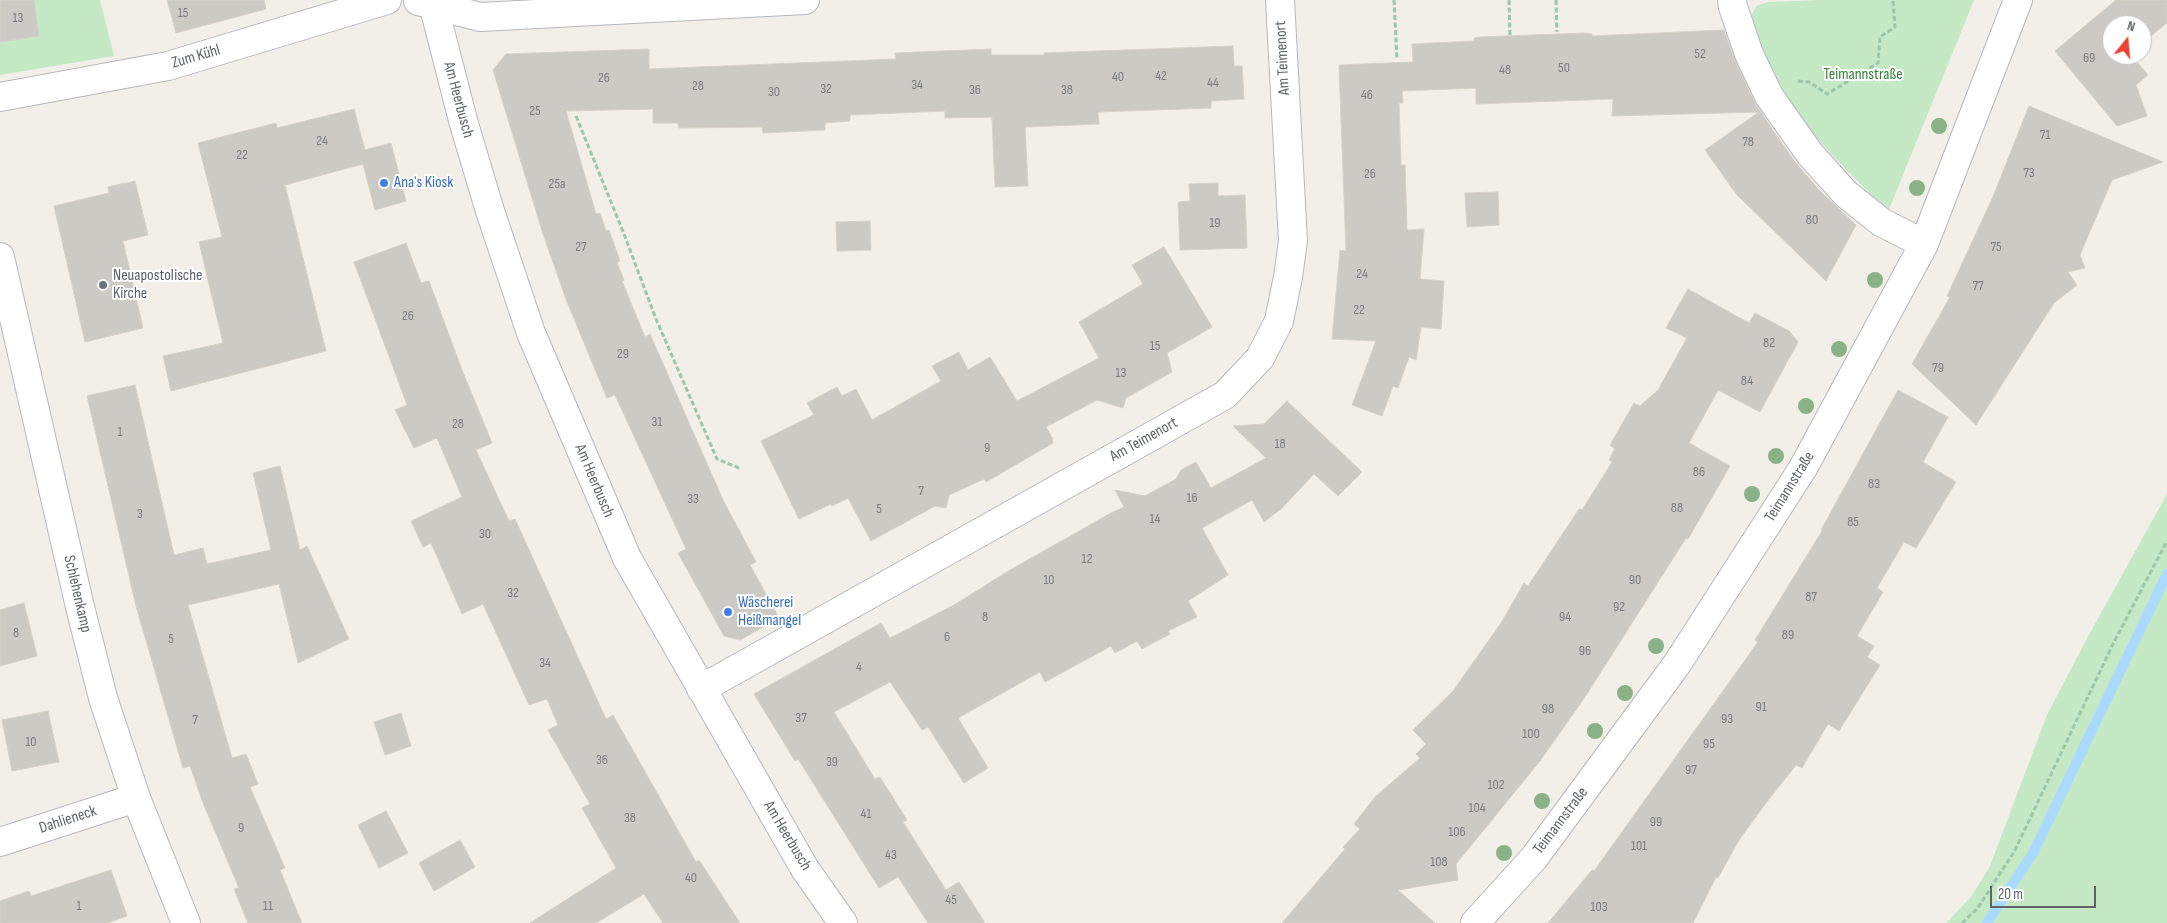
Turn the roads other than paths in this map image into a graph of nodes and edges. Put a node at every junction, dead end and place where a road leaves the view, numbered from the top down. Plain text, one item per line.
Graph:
1 (387, 0) edge
2 (805, 0) edge
3 (1280, 0) edge
4 (1732, 0) edge
5 (2018, 0) edge
6 (427, 2) edge
7 (0, 97) edge
8 (1924, 244) junction
9 (0, 257) edge
10 (701, 689) junction
11 (136, 798) junction
12 (0, 842) edge
13 (186, 923) edge
14 (843, 923) edge
15 (1475, 923) edge

1 - 7 street, Zum Kühl
2 - 6 street
3 - 10 street, Am Teimenort
4 - 8 street
5 - 8 street, Teimannstraße
6 - 10 street, Am Heerbusch
8 - 15 street, Teimannstraße
9 - 11 street, Schlehenkamp
10 - 14 street, Am Heerbusch
11 - 12 street, Dahlieneck
11 - 13 street, Schlehenkamp

